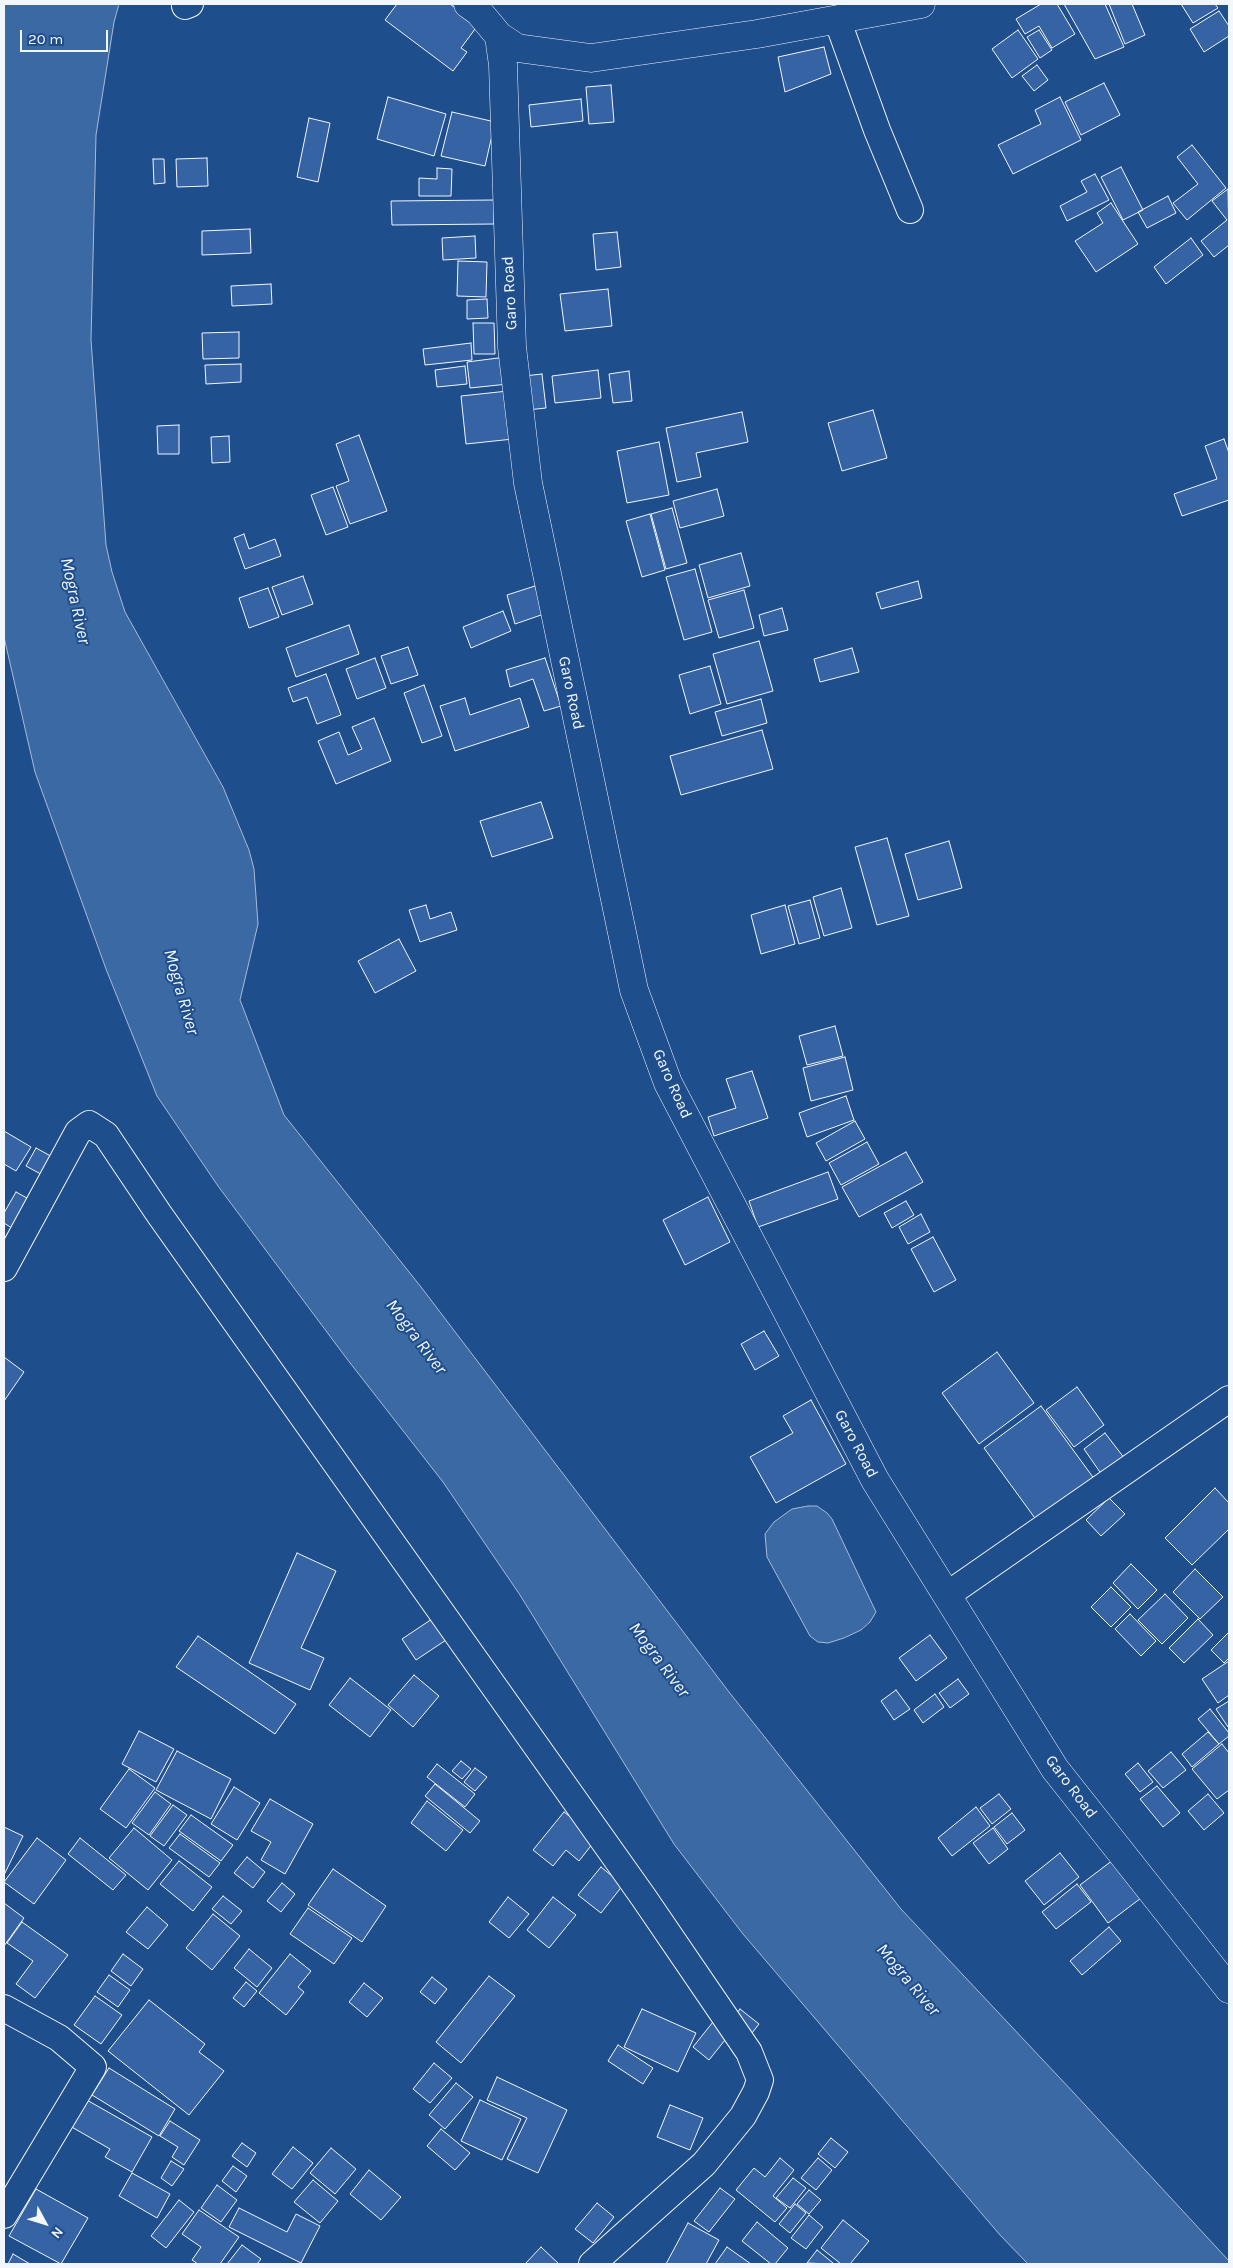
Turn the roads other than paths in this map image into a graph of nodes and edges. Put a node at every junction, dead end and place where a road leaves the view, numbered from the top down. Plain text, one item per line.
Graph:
1 (468, 4) edge
2 (921, 4) edge
3 (837, 20) junction
4 (499, 36) junction
5 (910, 210) dead end
6 (4, 1268) edge
7 (1229, 1400) edge
8 (947, 1595) junction
9 (1229, 1989) edge
10 (4, 2008) edge
11 (4, 2215) edge
12 (592, 2264) edge

1 - 4 street
2 - 3 street
3 - 4 street
3 - 5 street
4 - 8 street, Garo Road
6 - 12 street
7 - 8 street
8 - 9 street, Garo Road
10 - 11 street

